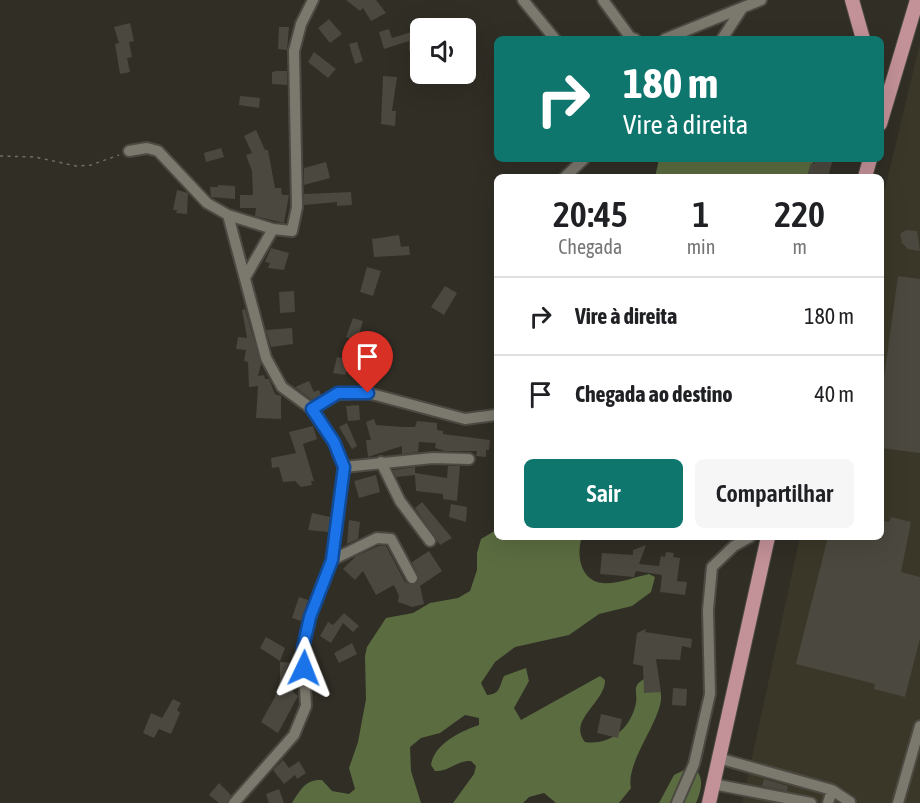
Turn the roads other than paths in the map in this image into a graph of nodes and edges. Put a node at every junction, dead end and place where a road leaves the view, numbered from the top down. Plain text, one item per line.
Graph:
1 (313, 0) edge
2 (523, 0) edge
3 (603, 0) edge
4 (761, 0) edge
5 (852, 0) edge
6 (917, 0) edge
7 (741, 10) junction
8 (553, 36) edge
9 (629, 36) edge
10 (673, 36) edge
11 (724, 36) edge
12 (862, 36) edge
13 (884, 111) edge
14 (129, 151) road end
15 (581, 162) edge
16 (568, 174) edge
17 (228, 215) junction
18 (273, 229) junction
19 (246, 276) junction
20 (312, 409) junction
21 (494, 415) edge
22 (469, 459) dead end
23 (381, 462) junction
24 (344, 467) junction
25 (745, 540) edge
26 (767, 540) edge
27 (430, 541) dead end
28 (332, 560) junction
29 (412, 578) dead end
30 (920, 726) edge
31 (718, 758) junction
32 (713, 784) junction
33 (832, 790) junction
34 (234, 803) edge
35 (677, 803) edge
36 (709, 803) edge
37 (811, 803) edge
38 (828, 803) edge
39 (850, 803) edge
40 (898, 803) edge

1 - 18 street
2 - 8 street
3 - 9 street
4 - 7 street
5 - 12 main road
6 - 13 main road
7 - 10 street
7 - 11 street
14 - 17 street
15 - 16 street
17 - 18 street
17 - 19 street
18 - 19 street
19 - 20 street
20 - 21 street
20 - 24 street
22 - 23 street
23 - 24 street
23 - 27 street
24 - 28 street
25 - 35 street
26 - 31 main road
28 - 29 street
28 - 34 street
30 - 40 street
31 - 32 main road
31 - 33 street
32 - 36 main road
32 - 37 street
33 - 38 street
33 - 39 street

